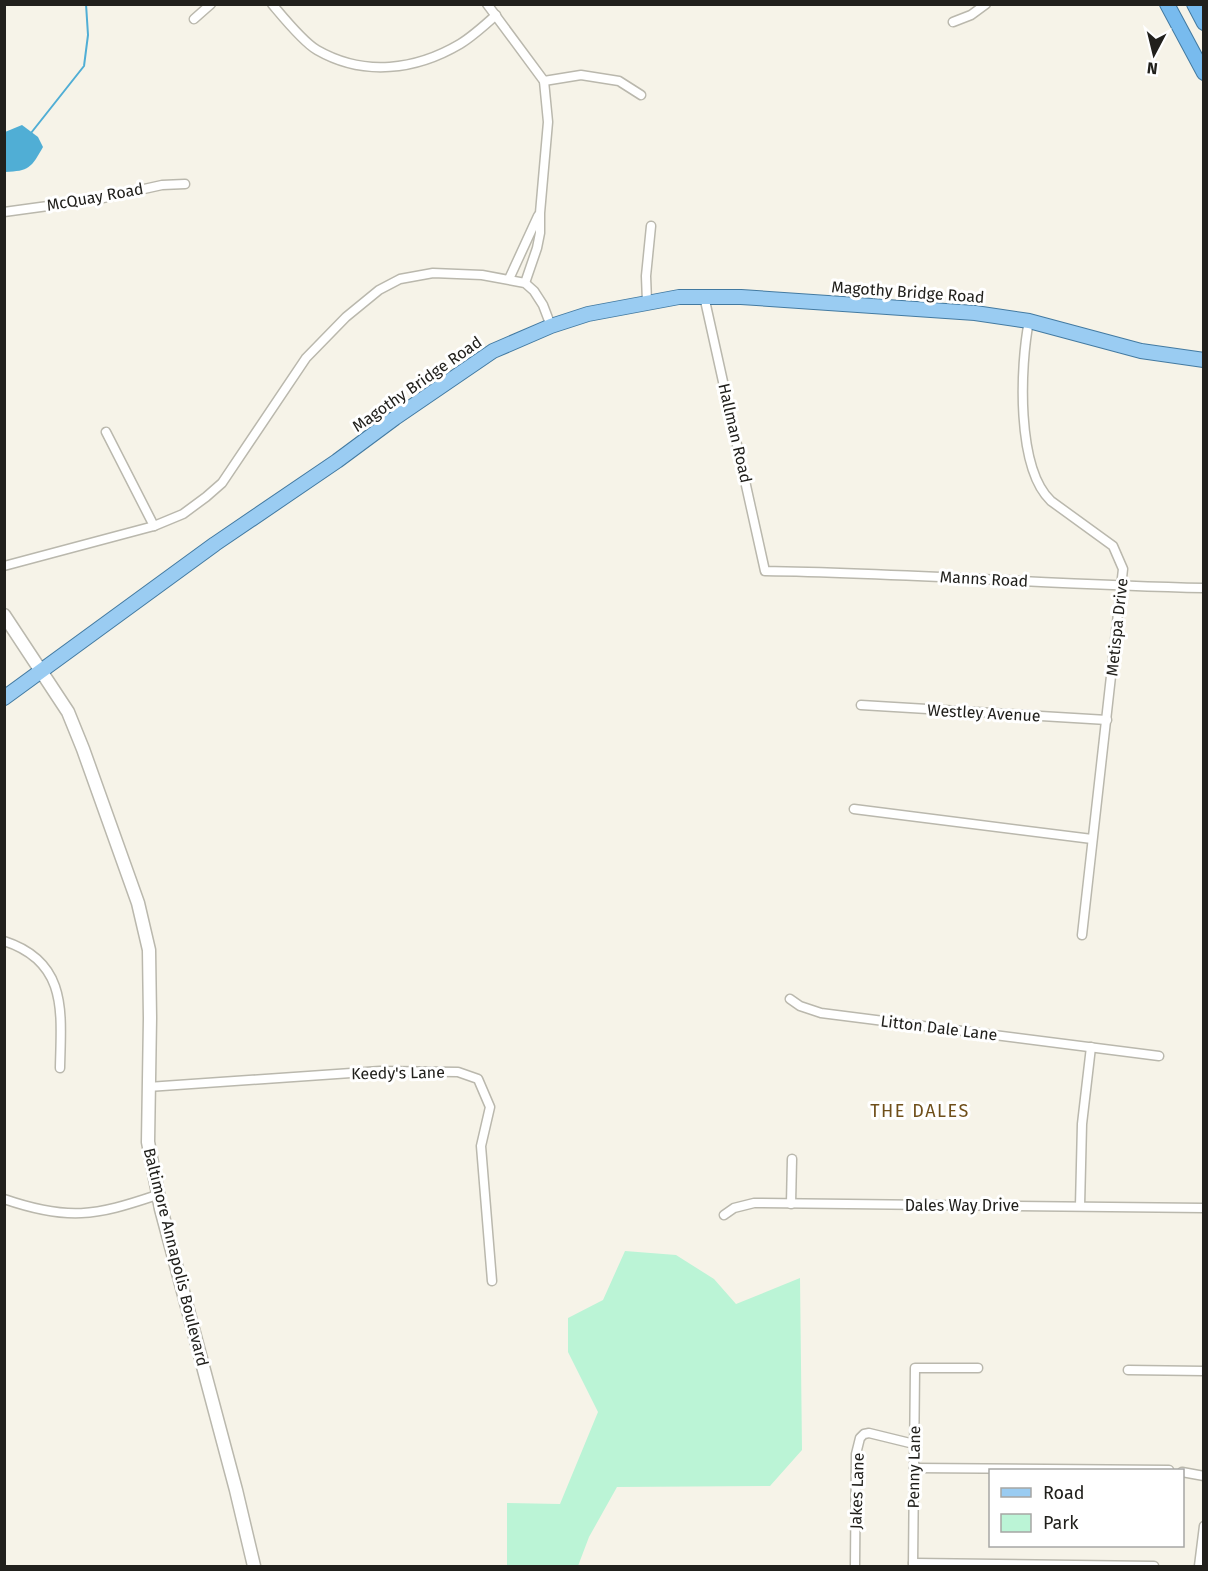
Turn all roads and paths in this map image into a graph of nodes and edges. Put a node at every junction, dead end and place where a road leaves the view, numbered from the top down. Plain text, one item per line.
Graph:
1 (211, 4) edge
2 (272, 4) edge
3 (487, 4) edge
4 (986, 4) edge
5 (1167, 4) edge
6 (1194, 4) edge
7 (496, 15) junction
8 (194, 19) dead end
9 (953, 22) dead end
10 (1203, 23) edge
11 (1203, 73) edge
12 (544, 81) junction
13 (641, 95) dead end
14 (184, 184) dead end
15 (4, 212) edge
16 (540, 213) junction
17 (651, 226) dead end
18 (509, 279) junction
19 (525, 283) junction
20 (704, 296) junction
21 (647, 302) junction
22 (1029, 321) junction
23 (551, 326) junction
24 (1203, 360) edge
25 (106, 432) dead end
26 (154, 526) junction
27 (4, 566) edge
28 (765, 571) joint
29 (1122, 586) junction
30 (1203, 588) edge
31 (4, 615) edge
32 (42, 670) junction
33 (4, 698) edge
34 (861, 705) dead end
35 (1107, 720) junction
36 (854, 809) dead end
37 (1092, 839) junction
38 (1082, 935) dead end
39 (4, 941) edge
40 (790, 999) dead end
41 (1091, 1047) junction
42 (1159, 1056) dead end
43 (60, 1068) dead end
44 (148, 1088) junction
45 (792, 1159) dead end
46 (157, 1194) junction
47 (4, 1199) edge
48 (791, 1204) junction
49 (1080, 1206) junction
50 (1203, 1208) edge
51 (724, 1215) dead end
52 (492, 1281) dead end
53 (978, 1368) dead end
54 (1128, 1370) dead end
55 (1203, 1371) edge
56 (914, 1444) junction
57 (914, 1468) junction
58 (1042, 1469) edge
59 (1184, 1472) edge
60 (1203, 1476) edge
61 (1203, 1526) edge
62 (913, 1565) edge
63 (254, 1566) edge
64 (855, 1566) edge
65 (1154, 1566) edge
66 (1199, 1566) edge

1 - 8 street
2 - 7 street
3 - 7 street
4 - 9 street
5 - 11 highway
6 - 10 highway
7 - 12 street
12 - 13 street
12 - 16 street
14 - 15 street, McQuay Road
16 - 18 street
16 - 19 street
17 - 21 street
18 - 19 street
18 - 26 street
19 - 23 street
20 - 21 main road, Magothy Bridge Road
20 - 22 main road, Magothy Bridge Road
20 - 28 street, Hallman Road
21 - 23 main road, Magothy Bridge Road
22 - 24 main road, Magothy Bridge Road
22 - 29 street, Metispa Drive
23 - 32 main road, Magothy Bridge Road
25 - 26 street
26 - 27 street
28 - 29 street, Manns Road
29 - 30 street, Manns Road
29 - 35 street, Metispa Drive
31 - 32 main road, Baltimore Annapolis Boulevard
32 - 33 main road, Magothy Bridge Road
32 - 44 main road, Baltimore Annapolis Boulevard
34 - 35 street, Westley Avenue
35 - 37 street, Metispa Drive
36 - 37 street
37 - 38 street, Metispa Drive
39 - 43 street
40 - 41 street, Litton Dale Lane
41 - 42 street, Litton Dale Lane
41 - 49 street
44 - 46 main road, Baltimore Annapolis Boulevard
44 - 52 street, Keedy's Lane
45 - 48 street
46 - 47 street
46 - 63 main road, Baltimore Annapolis Boulevard
48 - 49 street, Dales Way Drive
48 - 51 street, Dales Way Drive
49 - 50 street, Dales Way Drive
53 - 56 street, Penny Lane
54 - 55 street
56 - 57 street, Penny Lane
56 - 64 street, Jakes Lane
57 - 58 street
57 - 62 street, Penny Lane
59 - 60 street
61 - 66 street
62 - 65 street

